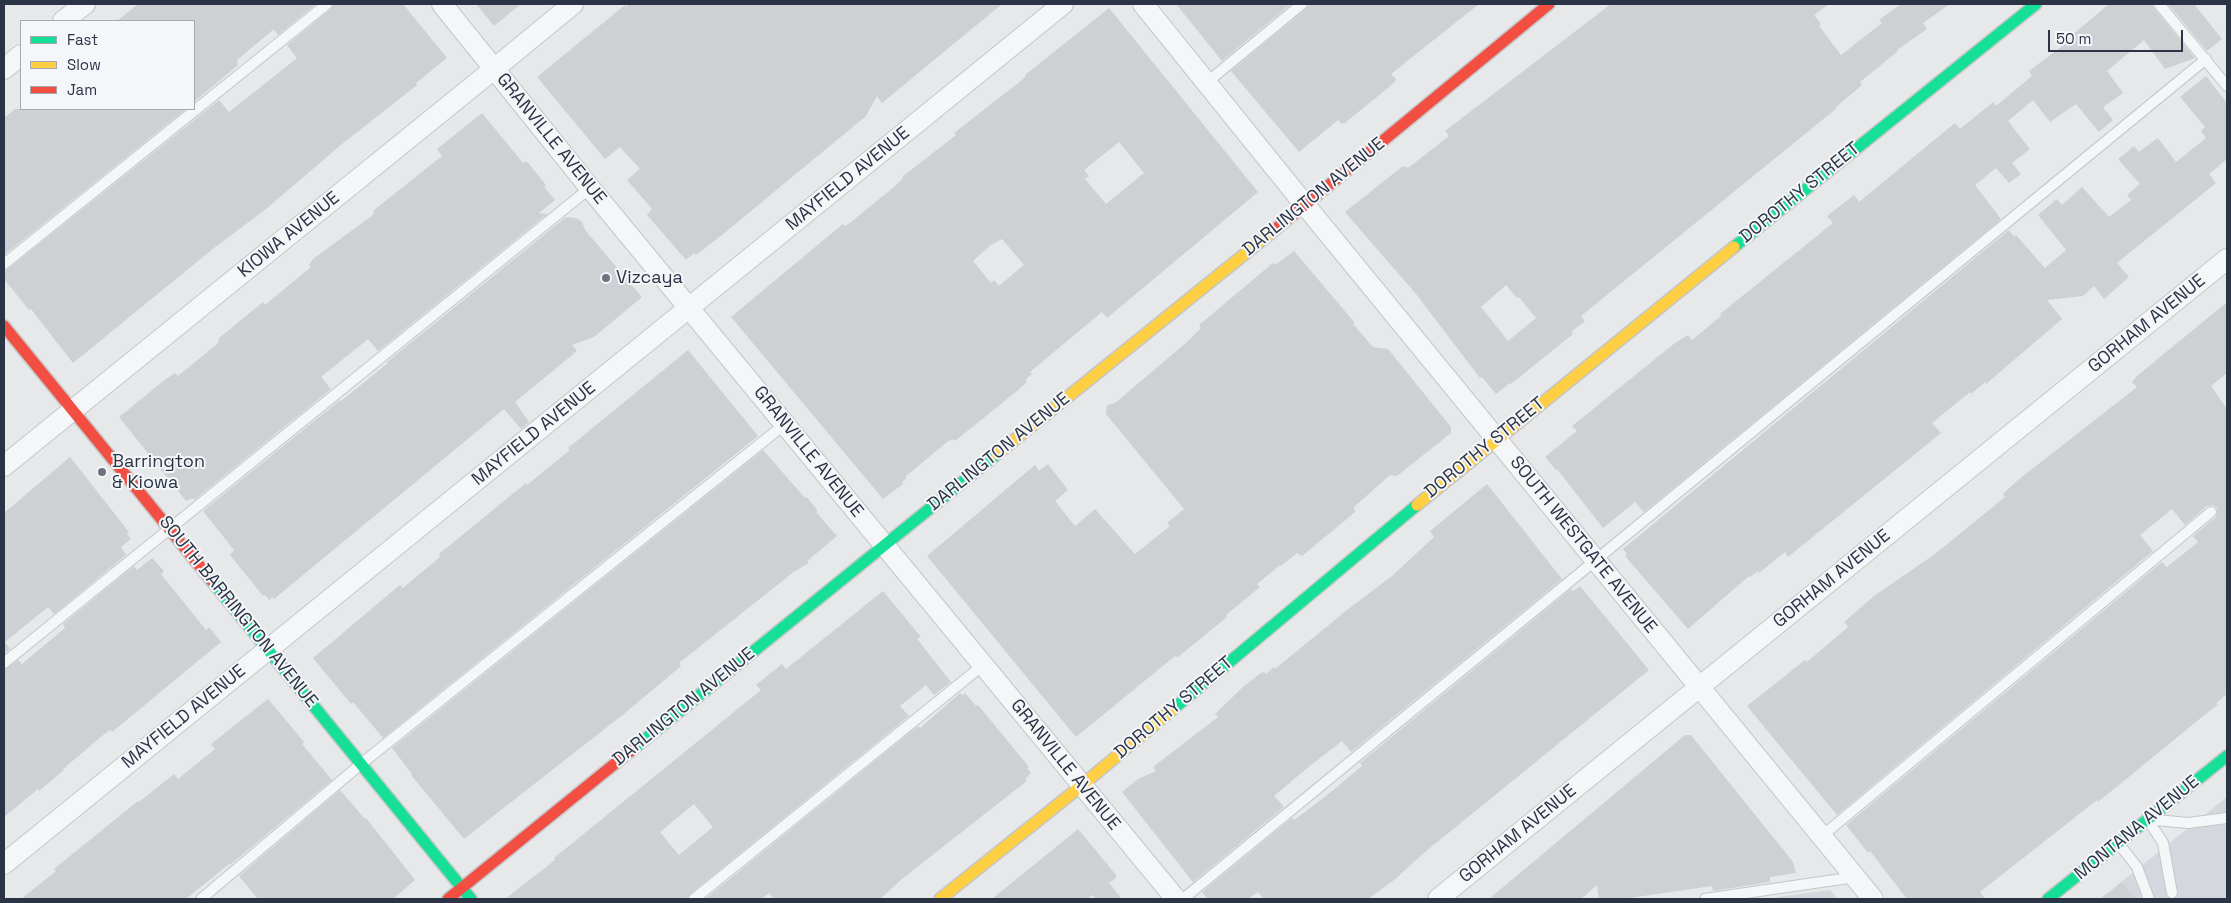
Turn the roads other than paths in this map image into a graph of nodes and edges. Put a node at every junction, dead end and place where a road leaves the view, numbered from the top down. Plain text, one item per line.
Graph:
1 (84, 4) edge
2 (327, 4) edge
3 (442, 4) edge
4 (573, 4) edge
5 (1063, 4) edge
6 (1143, 4) edge
7 (1302, 4) edge
8 (1549, 4) edge
9 (2036, 4) edge
10 (2159, 4) edge
11 (64, 20) edge
12 (20, 55) edge
13 (2206, 59) junction
14 (4, 68) edge
15 (494, 70) junction
16 (1206, 83) junction
17 (2227, 86) edge
18 (590, 188) junction
19 (1305, 205) junction
20 (2227, 259) edge
21 (4, 264) edge
22 (690, 309) junction
23 (4, 326) edge
24 (73, 409) junction
25 (786, 424) junction
26 (1495, 439) junction
27 (4, 466) edge
28 (2211, 512) dead end
29 (170, 528) junction
30 (885, 545) junction
31 (1596, 560) junction
32 (268, 648) junction
33 (4, 663) edge
34 (983, 665) junction
35 (1699, 686) junction
36 (2227, 756) edge
37 (361, 764) junction
38 (1081, 786) junction
39 (2227, 818) edge
40 (2147, 820) junction
41 (1822, 836) junction
42 (2118, 843) junction
43 (4, 864) edge
44 (1855, 877) junction
45 (462, 888) junction
46 (2172, 893) dead end
47 (1733, 897) edge
48 (202, 899) edge
49 (448, 899) edge
50 (472, 899) edge
51 (694, 899) edge
52 (940, 899) edge
53 (1176, 899) edge
54 (1183, 899) edge
55 (1438, 899) edge
56 (1705, 899) edge
57 (1873, 899) edge
58 (2048, 899) edge
59 (2149, 899) edge

1 - 11 street
2 - 21 lane
3 - 15 street, GRANVILLE AVENUE
4 - 15 street, KIOWA AVENUE
5 - 22 street, MAYFIELD AVENUE
6 - 16 street, SOUTH WESTGATE AVENUE
7 - 16 lane
8 - 19 street, DARLINGTON AVENUE
9 - 26 street, DOROTHY STREET
10 - 13 lane
12 - 14 street
13 - 17 lane
13 - 31 lane
15 - 18 street, GRANVILLE AVENUE
15 - 24 street, KIOWA AVENUE
16 - 19 street, SOUTH WESTGATE AVENUE
18 - 22 street, GRANVILLE AVENUE
18 - 29 lane
19 - 26 street, SOUTH WESTGATE AVENUE
19 - 30 street, DARLINGTON AVENUE
20 - 35 street, GORHAM AVENUE
22 - 25 street, GRANVILLE AVENUE
22 - 32 street, MAYFIELD AVENUE
23 - 24 street, SOUTH BARRINGTON AVENUE
24 - 27 street, KIOWA AVENUE
24 - 29 street, SOUTH BARRINGTON AVENUE
25 - 30 street, GRANVILLE AVENUE
25 - 37 lane
26 - 31 street, SOUTH WESTGATE AVENUE
26 - 38 street, DOROTHY STREET
28 - 41 lane
29 - 32 street, SOUTH BARRINGTON AVENUE
29 - 33 lane
30 - 34 street, GRANVILLE AVENUE
30 - 45 street, DARLINGTON AVENUE
31 - 35 street, SOUTH WESTGATE AVENUE
31 - 54 lane
32 - 37 street, SOUTH BARRINGTON AVENUE
32 - 43 street, MAYFIELD AVENUE
34 - 38 street, GRANVILLE AVENUE
34 - 51 lane
35 - 41 street, SOUTH WESTGATE AVENUE
35 - 55 street, GORHAM AVENUE
36 - 40 street, MONTANA AVENUE
37 - 45 street, SOUTH BARRINGTON AVENUE
37 - 48 lane
38 - 52 street, DOROTHY STREET
38 - 53 street, GRANVILLE AVENUE
39 - 40 lane
40 - 42 street, MONTANA AVENUE
40 - 46 lane
41 - 44 street, SOUTH WESTGATE AVENUE
42 - 58 street, MONTANA AVENUE
42 - 59 lane
44 - 47 lane
44 - 57 street, SOUTH WESTGATE AVENUE
45 - 49 street, DARLINGTON AVENUE
45 - 50 street, SOUTH BARRINGTON AVENUE
47 - 56 lane

